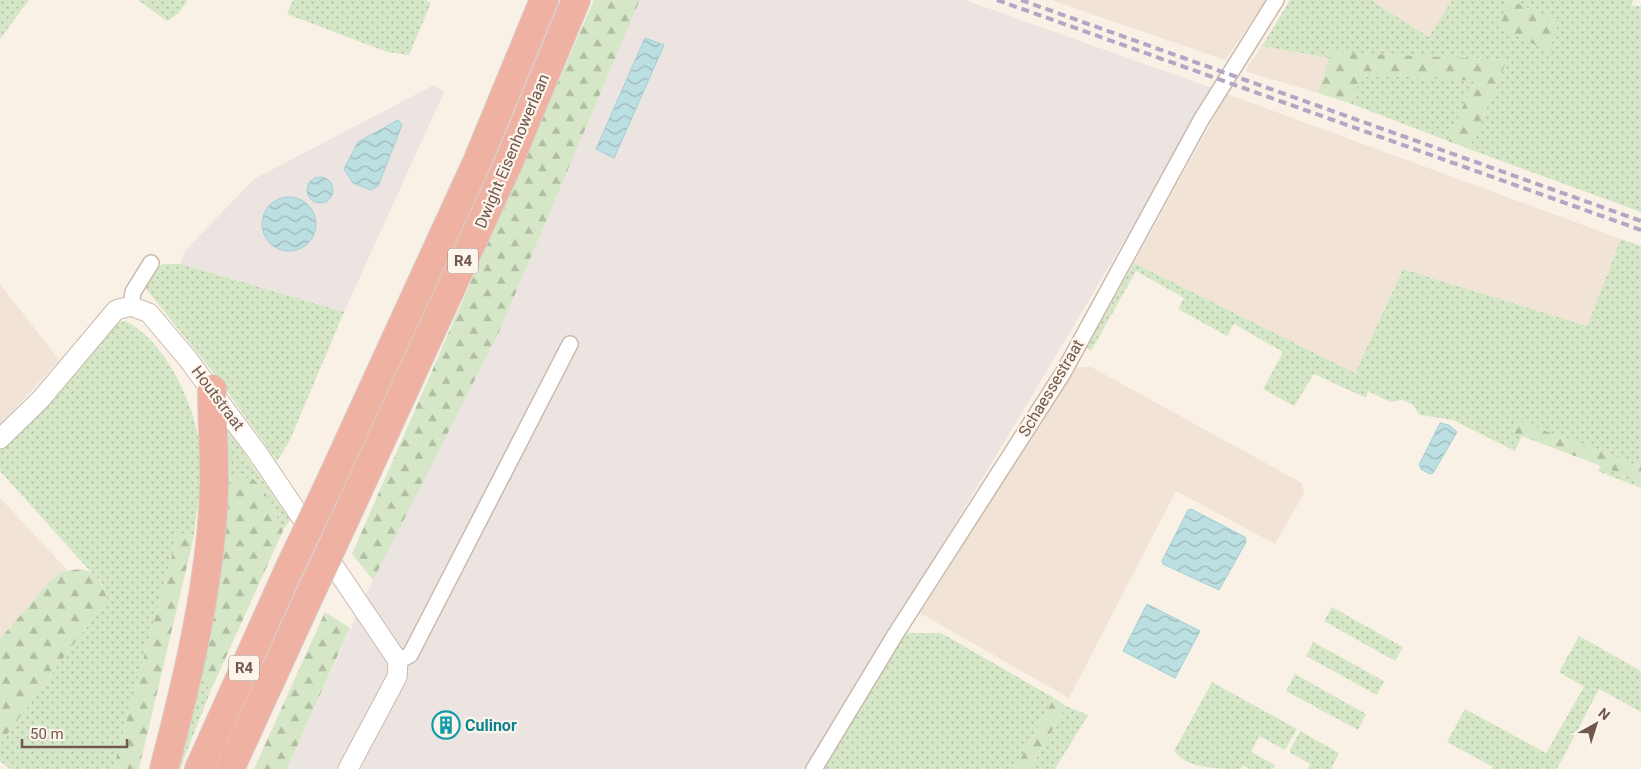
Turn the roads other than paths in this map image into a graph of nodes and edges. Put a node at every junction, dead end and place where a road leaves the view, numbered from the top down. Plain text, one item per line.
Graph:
1 (544, 0) edge
2 (576, 0) edge
3 (1276, 0) edge
4 (151, 263) dead end
5 (131, 306) junction
6 (570, 344) dead end
7 (212, 389) junction
8 (0, 439) edge
9 (398, 661) junction
10 (164, 769) edge
11 (198, 769) edge
12 (230, 769) edge
13 (348, 769) edge
14 (814, 769) edge

1 - 11 highway, Dwight Eisenhowerlaan / R4, bridge
2 - 12 highway, Dwight Eisenhowerlaan / R4, bridge
3 - 14 street, Schaessestraat
4 - 5 street
5 - 7 street, Houtstraat
5 - 8 street
6 - 9 street
7 - 9 street, Houtstraat
7 - 10 highway
9 - 13 street

